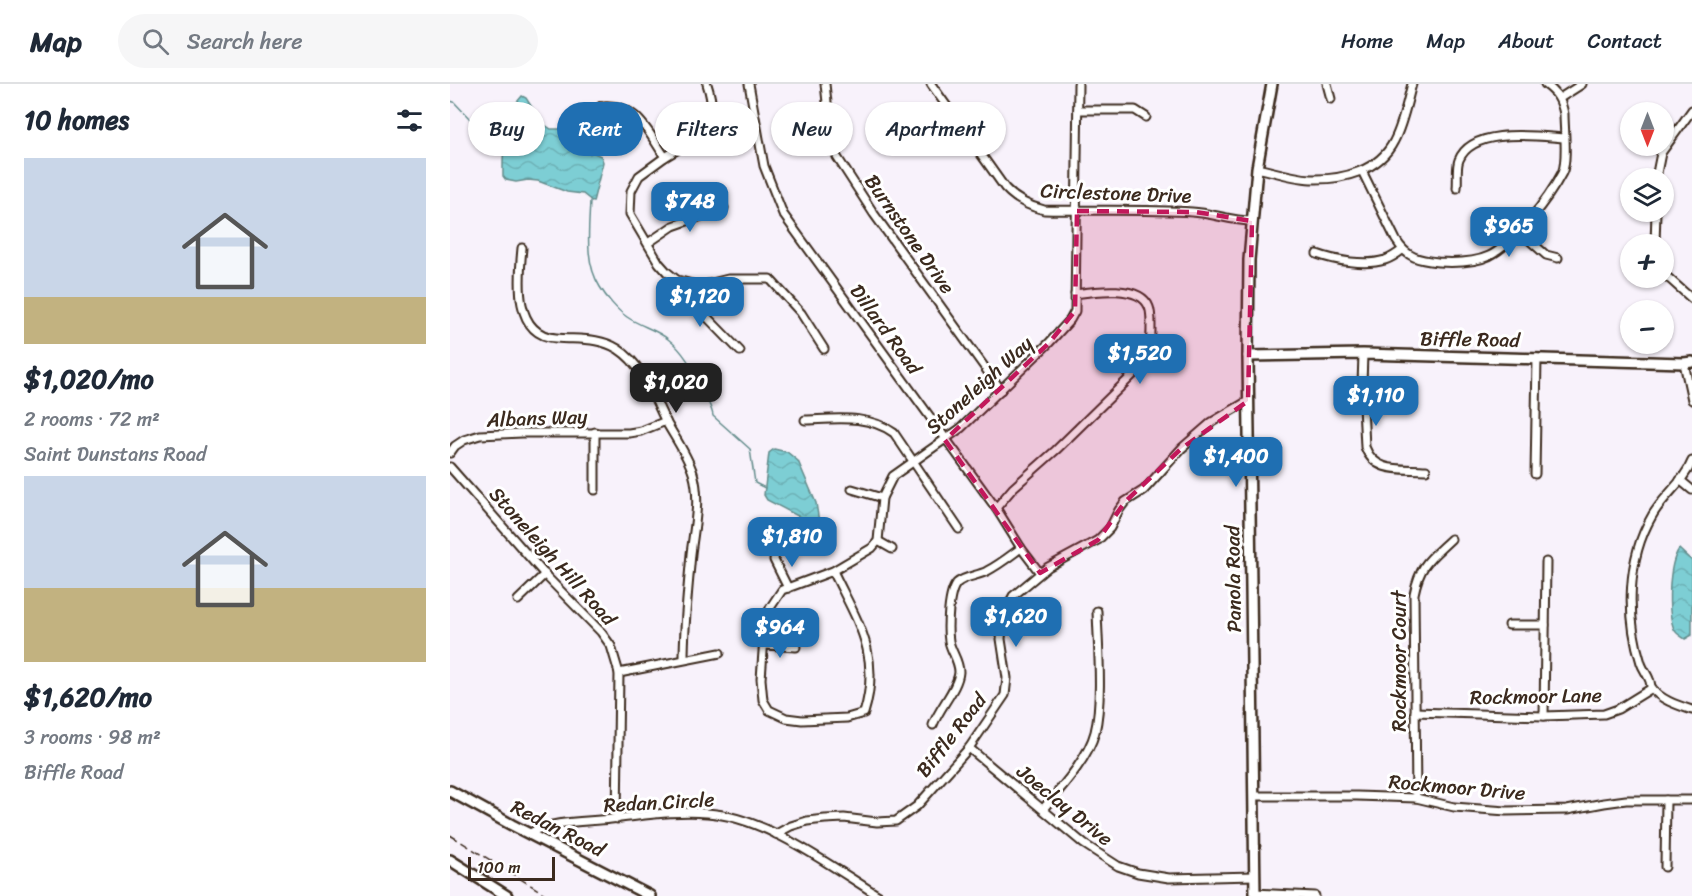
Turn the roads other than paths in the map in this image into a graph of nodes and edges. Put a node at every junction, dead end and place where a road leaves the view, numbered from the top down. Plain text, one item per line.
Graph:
1 (707, 84) edge
2 (749, 84) edge
3 (825, 84) edge
4 (931, 84) edge
5 (1078, 84) edge
6 (1272, 84) edge
7 (1328, 84) edge
8 (1412, 84) edge
9 (1545, 84) edge
10 (1582, 84) edge
11 (1560, 98) junction
12 (1331, 99) dead end
13 (1078, 110) junction
14 (1692, 110) edge
15 (1146, 117) dead end
16 (643, 126) edge
17 (1564, 138) junction
18 (665, 157) junction
19 (1257, 168) junction
20 (1658, 168) edge
21 (1362, 171) junction
22 (1457, 188) dead end
23 (724, 208) dead end
24 (1077, 211) junction
25 (1252, 221) junction
26 (1519, 231) junction
27 (648, 243) junction
28 (522, 248) dead end
29 (1402, 250) junction
30 (1317, 254) dead end
31 (1558, 258) dead end
32 (1674, 283) edge
33 (700, 285) junction
34 (1076, 294) junction
35 (1692, 298) edge
36 (824, 349) dead end
37 (740, 351) dead end
38 (1363, 354) junction
39 (1248, 356) junction
40 (1537, 358) junction
41 (1688, 362) edge
42 (1001, 390) junction
43 (1692, 400) edge
44 (1248, 401) junction
45 (806, 420) dead end
46 (666, 421) junction
47 (595, 432) junction
48 (945, 440) junction
49 (450, 453) edge
50 (1692, 460) edge
51 (914, 462) junction
52 (450, 467) edge
53 (1426, 470) dead end
54 (1535, 474) dead end
55 (1680, 480) junction
56 (852, 489) dead end
57 (1692, 489) edge
58 (595, 490) dead end
59 (882, 498) junction
60 (996, 508) junction
61 (959, 529) dead end
62 (1451, 538) dead end
63 (878, 541) junction
64 (1021, 548) junction
65 (892, 549) dead end
66 (775, 551) dead end
67 (1546, 562) dead end
68 (833, 571) junction
69 (1040, 573) junction
70 (544, 574) junction
71 (788, 588) junction
72 (518, 600) dead end
73 (1097, 611) dead end
74 (1509, 625) dead end
75 (1545, 625) junction
76 (765, 645) junction
77 (796, 647) dead end
78 (720, 653) dead end
79 (684, 659) junction
80 (619, 674) junction
81 (1652, 688) junction
82 (1692, 710) edge
83 (1415, 712) junction
84 (1544, 716) junction
85 (933, 725) dead end
86 (969, 748) junction
87 (450, 791) edge
88 (1254, 796) junction
89 (1416, 798) junction
90 (1666, 800) junction
91 (1692, 800) edge
92 (1043, 808) junction
93 (617, 819) junction
94 (530, 833) junction
95 (776, 834) junction
96 (450, 860) edge
97 (1665, 867) dead end
98 (1255, 876) junction
99 (1255, 895) edge
100 (507, 896) edge
101 (650, 896) edge
102 (879, 896) edge
103 (1315, 896) edge

1 - 18 street
2 - 48 street, Dillard Road
3 - 42 street, Burnstone Drive
4 - 24 street, Circlestone Drive
5 - 13 street, Stoneleigh Way
6 - 19 main road, Panola Road
7 - 12 street
8 - 21 street
9 - 11 street
10 - 11 street
11 - 17 street
13 - 15 street
13 - 24 street, Stoneleigh Way
14 - 20 street
16 - 18 street
17 - 22 street
17 - 26 street
18 - 27 street
19 - 21 street
19 - 25 main road, Panola Road
21 - 29 street
23 - 27 street
24 - 25 street, Circlestone Drive
24 - 34 street, Stoneleigh Way
25 - 39 main road, Panola Road
26 - 29 street
26 - 31 street
27 - 33 street
28 - 46 street
29 - 30 street
32 - 35 street
33 - 36 street
33 - 37 street
34 - 42 street, Stoneleigh Way
34 - 60 street
38 - 39 main road, Biffle Road
38 - 40 main road, Biffle Road
38 - 53 street
39 - 44 main road, Panola Road
40 - 41 main road, Biffle Road
40 - 54 street
41 - 43 street
42 - 48 street, Stoneleigh Way
44 - 69 street, Biffle Road
44 - 88 main road, Panola Road
45 - 51 street
46 - 47 street, Albans Way
46 - 79 street
47 - 49 street, Albans Way
47 - 58 street
48 - 51 street, Stoneleigh Way
48 - 60 street, Dillard Road
50 - 55 street
51 - 59 street, Stoneleigh Way
51 - 61 street
52 - 70 street, Stoneleigh Hill Road
55 - 57 street
55 - 81 street
56 - 59 street
59 - 63 street, Stoneleigh Way
60 - 64 street, Dillard Road
62 - 83 street, Rockmoor Court
63 - 65 street
63 - 68 street
64 - 69 street, Dillard Road
64 - 85 street
66 - 71 street
67 - 75 street
68 - 71 street
68 - 76 street
69 - 86 street, Biffle Road
70 - 72 street
70 - 80 street, Stoneleigh Hill Road
71 - 76 street
73 - 92 street
74 - 75 street
75 - 84 street
76 - 77 street
78 - 79 street
79 - 80 street
80 - 93 street, Stoneleigh Hill Road
81 - 82 street
81 - 84 street, Rockmoor Lane
83 - 84 street, Rockmoor Lane
83 - 89 street, Rockmoor Court
86 - 92 street, Joeclay Drive
86 - 95 street, Biffle Road
87 - 94 main road, Redan Road
88 - 89 street, Rockmoor Drive
88 - 98 main road, Panola Road
89 - 90 street, Rockmoor Drive
90 - 91 street, Rockmoor Drive
90 - 97 street
92 - 98 street, Joeclay Drive
93 - 94 street, Redan Circle
93 - 95 street, Redan Circle
94 - 101 main road, Redan Road
95 - 102 street, Redan Circle
96 - 100 main road
98 - 99 main road, Panola Road
99 - 103 street

